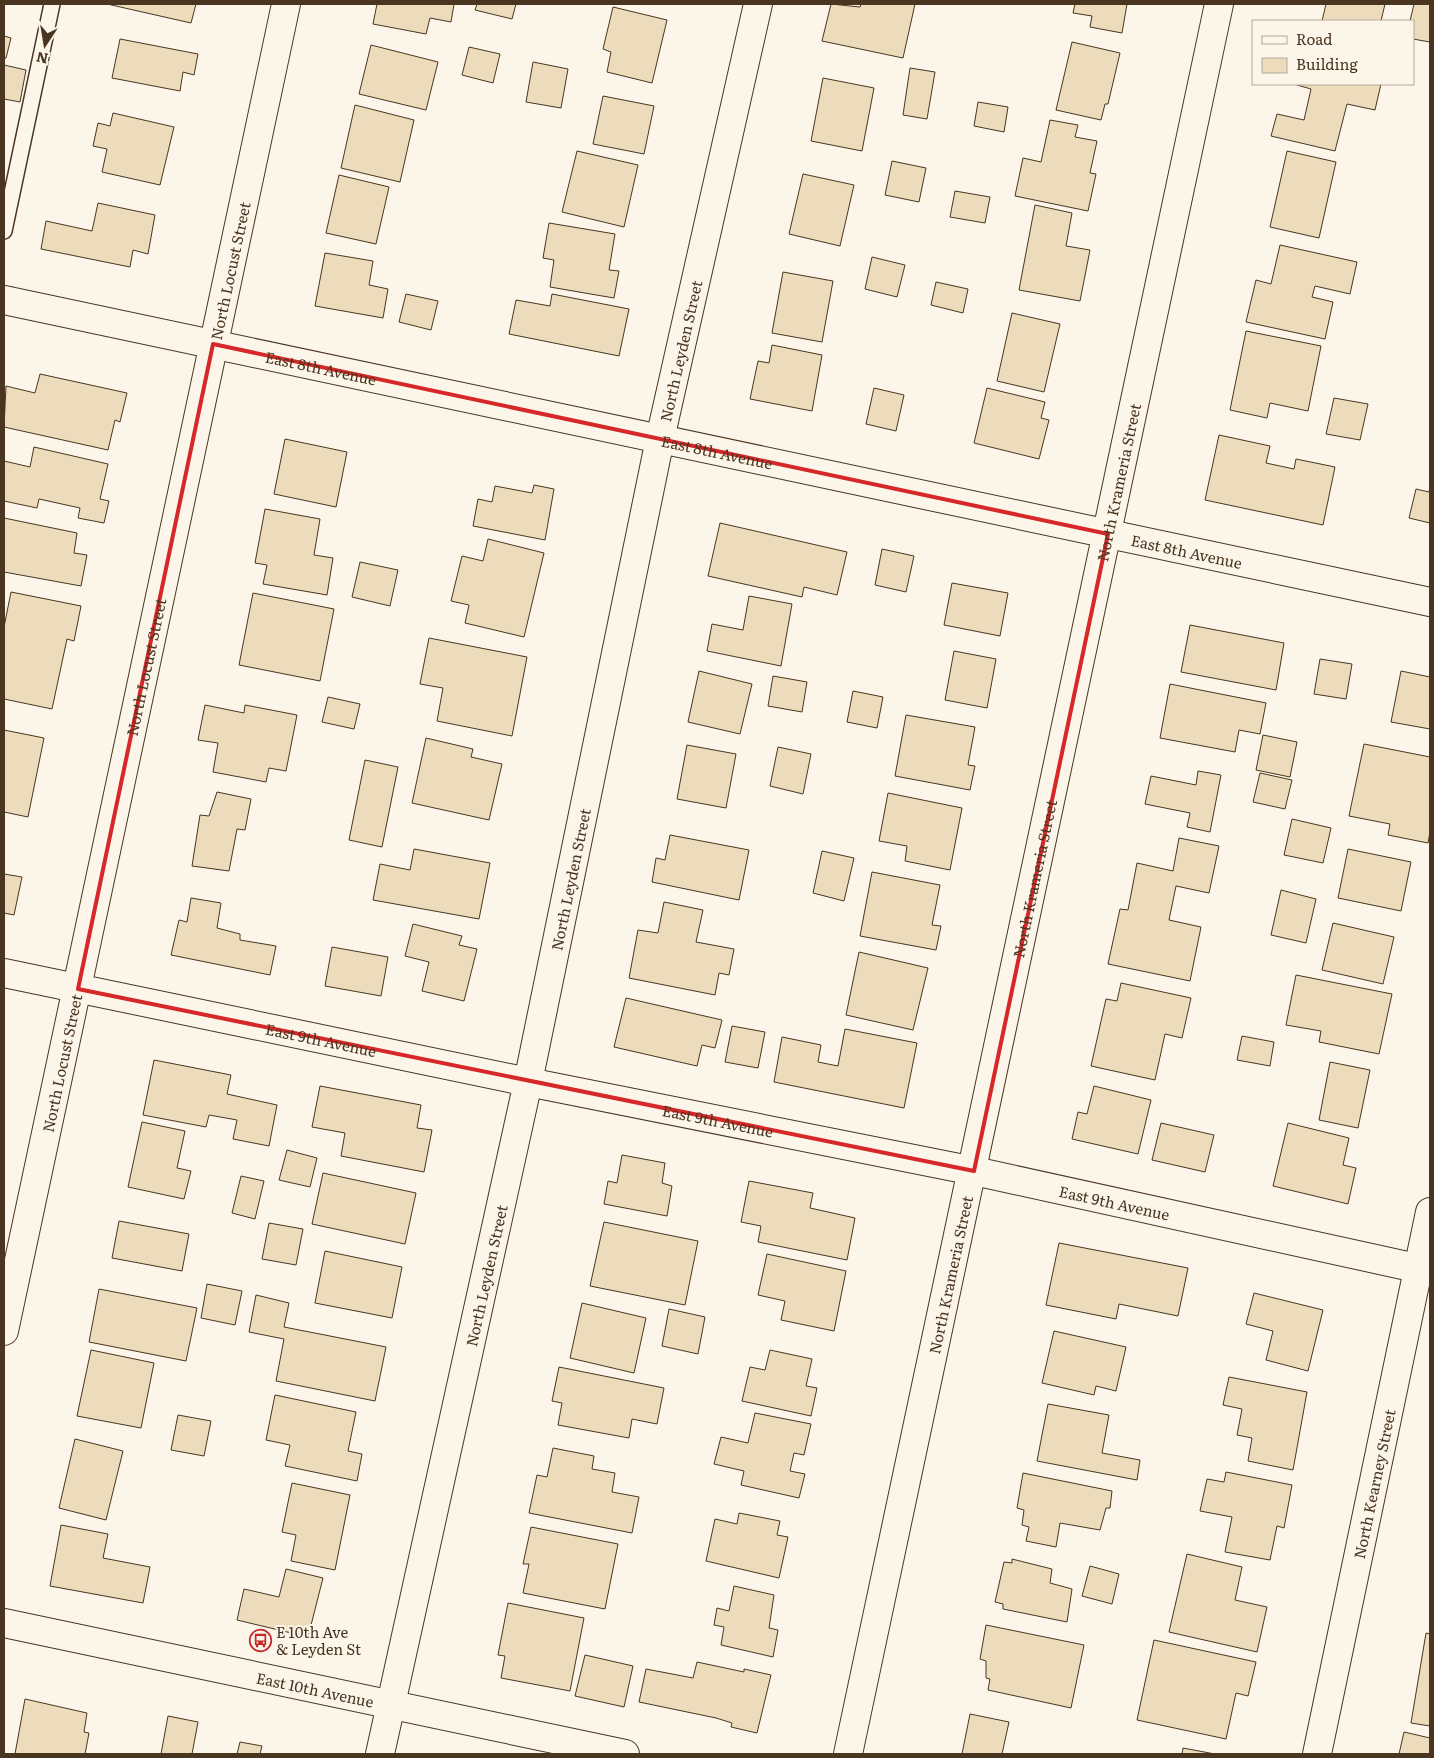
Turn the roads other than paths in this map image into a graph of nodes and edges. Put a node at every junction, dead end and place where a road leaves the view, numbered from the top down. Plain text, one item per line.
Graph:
1 (52, 4) edge
2 (286, 4) edge
3 (758, 4) edge
4 (1219, 4) edge
5 (4, 231) edge
6 (4, 300) edge
7 (213, 344) junction
8 (660, 439) junction
9 (1108, 534) junction
10 (1430, 602) edge
11 (4, 973) edge
12 (78, 989) junction
13 (528, 1082) junction
14 (974, 1170) junction
15 (1430, 1212) edge
16 (1424, 1270) edge
17 (4, 1331) edge
18 (4, 1623) edge
19 (391, 1704) junction
20 (380, 1754) edge
21 (625, 1754) edge
22 (848, 1754) edge
23 (1317, 1754) edge

1 - 5 lane
2 - 7 street, North Locust Street
3 - 8 street, North Leyden Street
4 - 9 street, North Krameria Street
6 - 7 street, East 8th Avenue
7 - 8 street, East 8th Avenue
7 - 12 street, North Locust Street
8 - 9 street, East 8th Avenue
8 - 13 street, North Leyden Street
9 - 10 street, East 8th Avenue
9 - 14 street, North Krameria Street
11 - 12 street, East 9th Avenue
12 - 13 street, East 9th Avenue
12 - 17 street, North Locust Street
13 - 14 street, East 9th Avenue
13 - 19 street, North Leyden Street
14 - 16 street, East 9th Avenue
14 - 22 street, North Krameria Street
15 - 16 street, North Kearney Street
16 - 23 street, North Kearney Street
18 - 19 street, East 10th Avenue
19 - 20 street, North Leyden Street
19 - 21 street, East 10th Avenue

